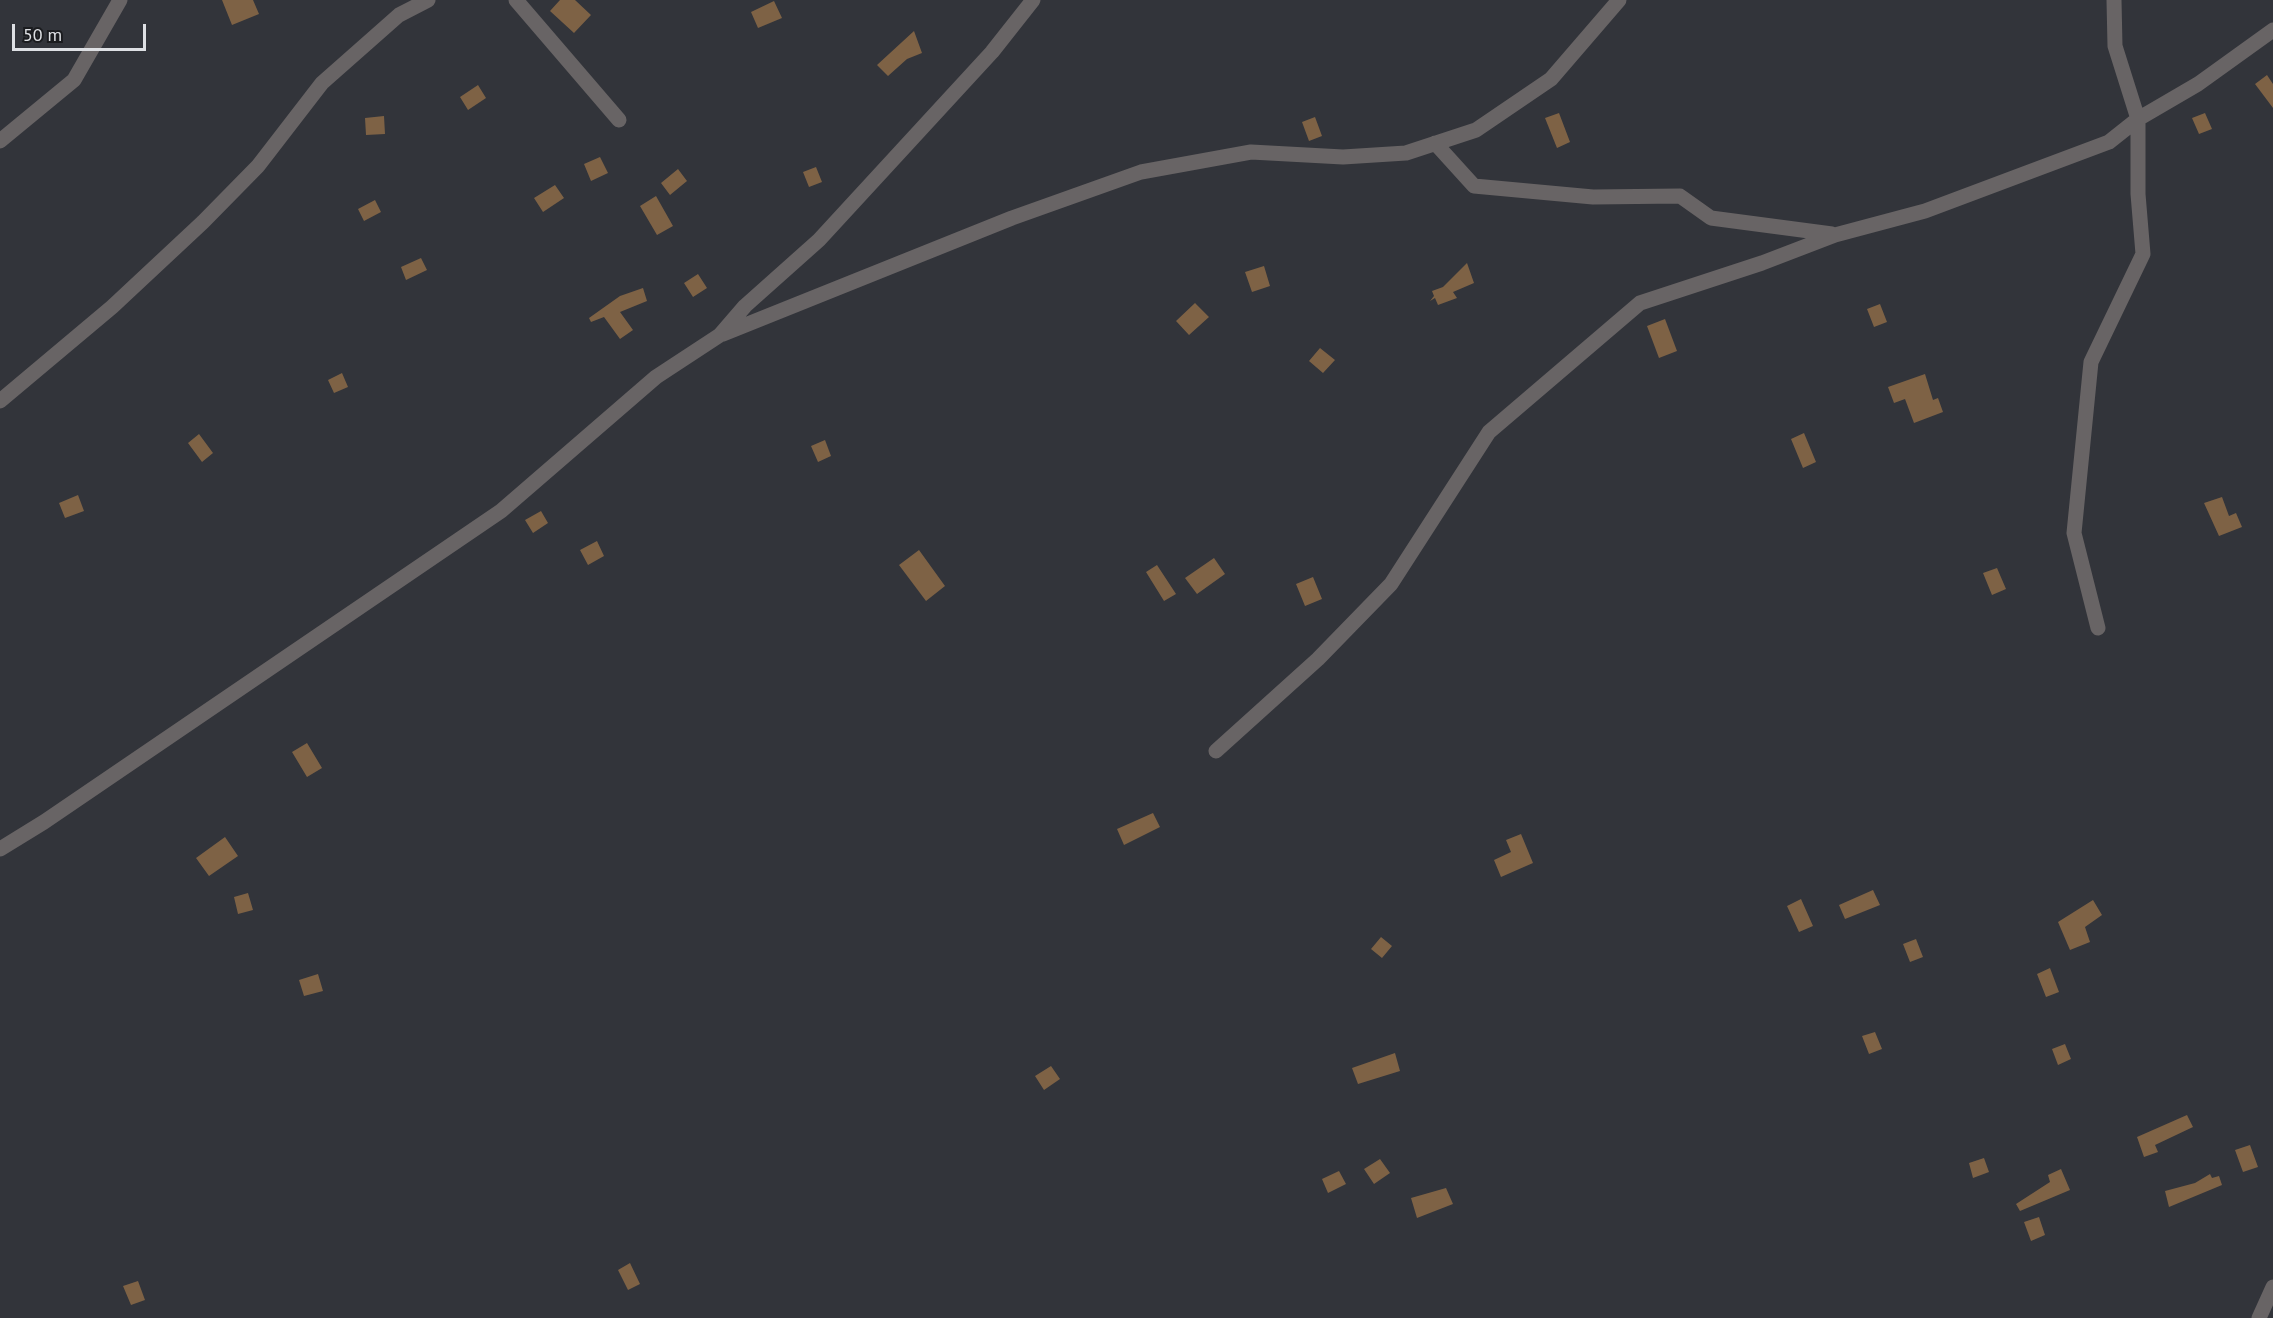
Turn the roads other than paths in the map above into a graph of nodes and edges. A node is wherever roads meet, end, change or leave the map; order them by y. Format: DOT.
graph roads {
  1 [pos="120,0"];
  2 [pos="428,0"];
  3 [pos="516,0"];
  4 [pos="1033,0"];
  5 [pos="1619,0"];
  6 [pos="2114,0"];
  7 [pos="2273,30"];
  8 [pos="2138,119"];
  9 [pos="620,120"];
  10 [pos="0,141"];
  11 [pos="1435,143"];
  12 [pos="1835,235"];
  13 [pos="720,335"];
  14 [pos="0,401"];
  15 [pos="2098,628"];
  16 [pos="1216,751"];
  17 [pos="0,849"];
  18 [pos="2273,1287"];
  19 [pos="2259,1318"];
  1 -- 10 [label="street"];
  2 -- 14 [label="street"];
  3 -- 9 [label="street"];
  4 -- 13 [label="street"];
  5 -- 11 [label="street"];
  6 -- 8 [label="street"];
  7 -- 8 [label="street"];
  8 -- 12 [label="street"];
  8 -- 15 [label="street"];
  11 -- 12 [label="street"];
  11 -- 13 [label="street"];
  12 -- 16 [label="street"];
  13 -- 17 [label="street"];
  18 -- 19 [label="street"];
}
